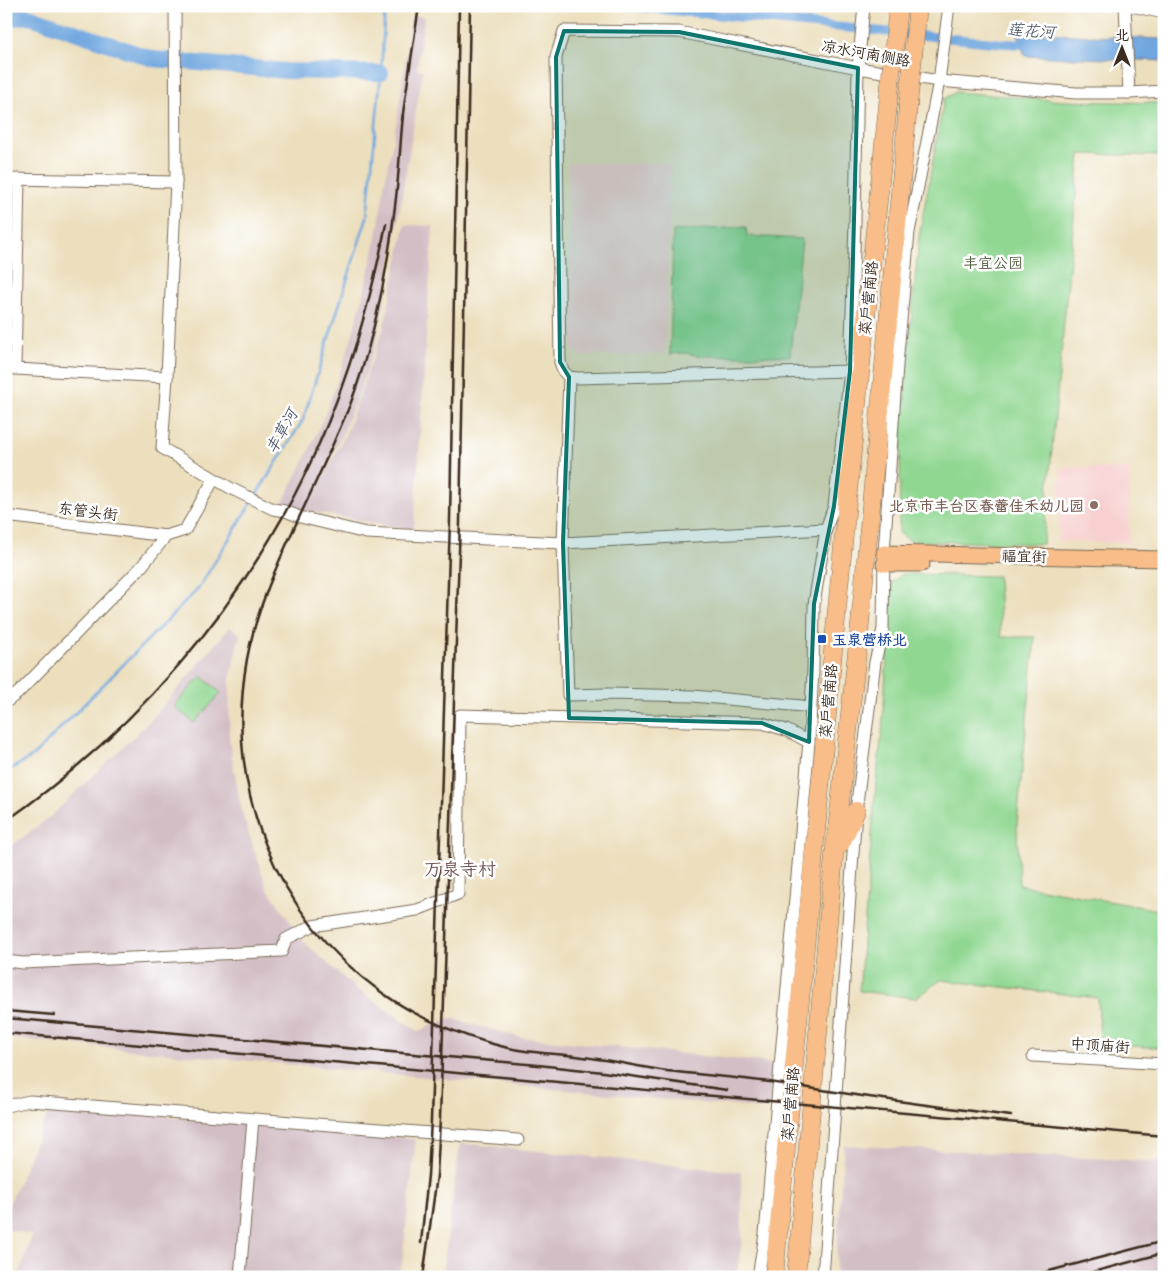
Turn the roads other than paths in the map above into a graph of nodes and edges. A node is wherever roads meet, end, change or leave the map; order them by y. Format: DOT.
graph roads {
  1 [pos="175,6"];
  2 [pos="864,6"];
  3 [pos="898,6"];
  4 [pos="918,6"];
  5 [pos="949,6"];
  6 [pos="1125,6"];
  7 [pos="1131,6"];
  8 [pos="1164,13"];
  9 [pos="858,68"];
  10 [pos="939,81"];
  11 [pos="1164,91"];
  12 [pos="1129,93"];
  13 [pos="19,179"];
  14 [pos="6,180"];
  15 [pos="176,182"];
  16 [pos="850,371"];
  17 [pos="167,377"];
  18 [pos="569,377"];
  19 [pos="850,470"];
  20 [pos="214,479"];
  21 [pos="834,506"];
  22 [pos="6,516"];
  23 [pos="826,529"];
  24 [pos="166,536"];
  25 [pos="563,543"];
  26 [pos="884,558"];
  27 [pos="1164,559"];
  28 [pos="1164,567"];
  29 [pos="6,702"];
  30 [pos="569,706"];
  31 [pos="802,706"];
  32 [pos="809,742"];
  33 [pos="856,811"];
  34 [pos="834,856"];
  35 [pos="6,961"];
  36 [pos="1033,1056"];
  37 [pos="1164,1064"];
  38 [pos="6,1106"];
  39 [pos="253,1119"];
  40 [pos="518,1140"];
  41 [pos="798,1246"];
  42 [pos="240,1277"];
  43 [pos="758,1277"];
  44 [pos="773,1277"];
  45 [pos="796,1277"];
  46 [pos="806,1277"];
  47 [pos="823,1277"];
  1 -- 15 [label="street"];
  2 -- 9 [label="street, 菜户营南路"];
  3 -- 19 [label="highway, 菜户营南路, bridge"];
  4 -- 34 [label="highway, 菜户营南路, bridge"];
  5 -- 10 [label="street"];
  6 -- 12 [label="street"];
  7 -- 8 [label="street"];
  9 -- 10 [label="street, 凉水河南侧路"];
  9 -- 16 [label="street, 菜户营南路"];
  9 -- 18 [label="street, 凉水河南侧路"];
  10 -- 12 [label="street, 凉水河南侧路"];
  10 -- 26 [label="street"];
  11 -- 12 [label="street, 凉水河南侧路"];
  13 -- 14 [label="street"];
  13 -- 15 [label="street"];
  13 -- 17 [label="street"];
  15 -- 17 [label="street"];
  16 -- 18 [label="street"];
  16 -- 21 [label="street, 菜户营南路"];
  17 -- 20 [label="street"];
  18 -- 25 [label="street"];
  19 -- 21 [label="highway"];
  19 -- 44 [label="highway, 菜户营南路"];
  20 -- 24 [label="street"];
  20 -- 25 [label="street"];
  21 -- 23 [label="street, 菜户营南路"];
  22 -- 24 [label="street, 东管头街"];
  23 -- 25 [label="street"];
  23 -- 32 [label="street, 菜户营南路"];
  24 -- 29 [label="street"];
  25 -- 30 [label="street"];
  26 -- 27 [label="main road, 福宜街"];
  26 -- 28 [label="main road, 福宜街"];
  26 -- 33 [label="street"];
  30 -- 31 [label="street"];
  30 -- 32 [label="street"];
  30 -- 35 [label="street"];
  32 -- 43 [label="street, 菜户营南路"];
  33 -- 34 [label="highway"];
  33 -- 47 [label="street"];
  34 -- 41 [label="highway, 菜户营南路"];
  36 -- 37 [label="street, 中顶庙街"];
  38 -- 39 [label="street"];
  39 -- 40 [label="street"];
  39 -- 42 [label="street"];
  41 -- 45 [label="highway, 菜户营南路"];
  41 -- 46 [label="highway"];
}
